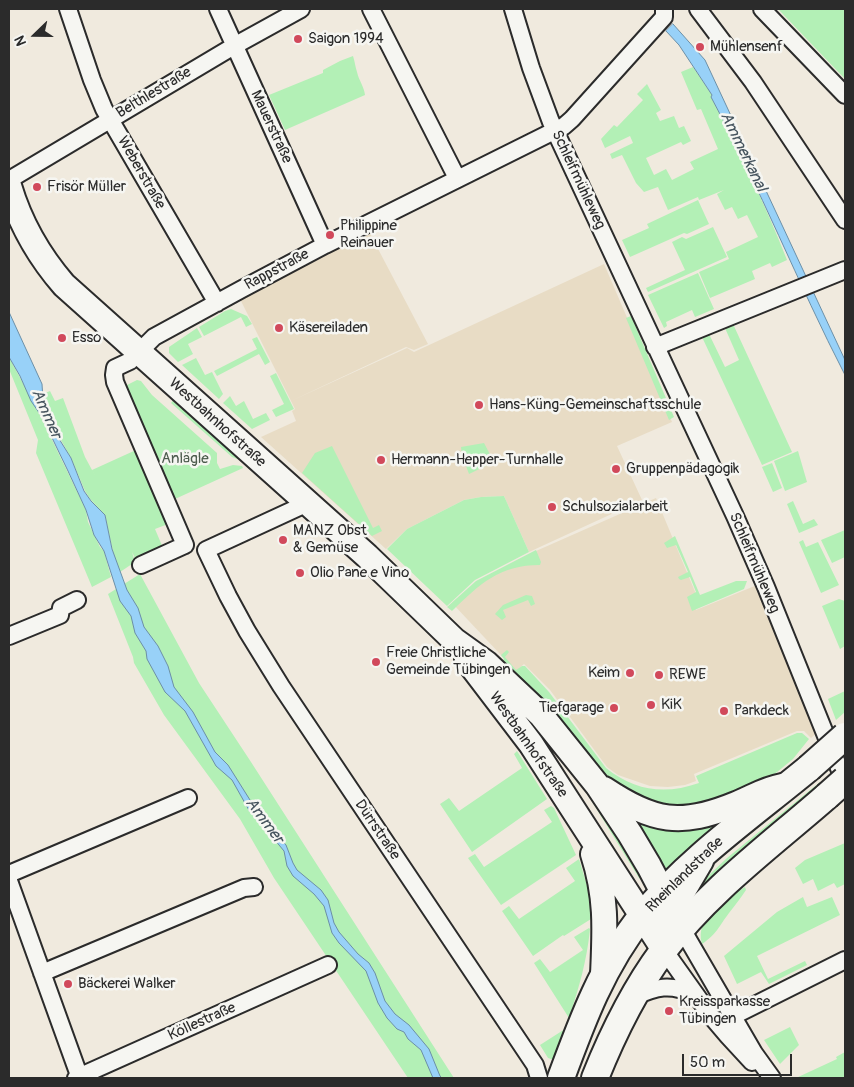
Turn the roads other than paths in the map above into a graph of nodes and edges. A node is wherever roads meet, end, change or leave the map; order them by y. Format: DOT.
graph roads {
  1 [pos="68,9"];
  2 [pos="218,9"];
  3 [pos="301,9"];
  4 [pos="370,9"];
  5 [pos="512,9"];
  6 [pos="664,9"];
  7 [pos="698,9"];
  8 [pos="762,9"];
  9 [pos="234,46"];
  10 [pos="845,95"];
  11 [pos="110,120"];
  12 [pos="555,131"];
  13 [pos="457,178"];
  14 [pos="9,180"];
  15 [pos="9,186"];
  16 [pos="845,220"];
  17 [pos="325,245"];
  18 [pos="845,270"];
  19 [pos="217,303"];
  20 [pos="655,347"];
  21 [pos="138,353"];
  22 [pos="304,501"];
  23 [pos="185,545"];
  24 [pos="206,550"];
  25 [pos="141,565"];
  26 [pos="77,600"];
  27 [pos="9,636"];
  28 [pos="454,640"];
  29 [pos="845,736"];
  30 [pos="788,784"];
  31 [pos="598,786"];
  32 [pos="839,786"];
  33 [pos="188,798"];
  34 [pos="584,826"];
  35 [pos="9,874"];
  36 [pos="9,881"];
  37 [pos="254,887"];
  38 [pos="672,911"];
  39 [pos="642,916"];
  40 [pos="664,950"];
  41 [pos="845,960"];
  42 [pos="328,965"];
  43 [pos="42,973"];
  44 [pos="603,975"];
  45 [pos="694,994"];
  46 [pos="633,997"];
  47 [pos="733,1016"];
  48 [pos="537,1072"];
  49 [pos="770,1076"];
  50 [pos="78,1078"];
  51 [pos="561,1078"];
  52 [pos="595,1078"];
  1 -- 11 [label="street, Weberstraße"];
  2 -- 9 [label="street, Mauerstraße"];
  3 -- 9 [label="street, Belthlestraße"];
  4 -- 13 [label="street"];
  5 -- 12 [label="street, Schleifmühleweg"];
  6 -- 12 [label="street, Rappstraße"];
  7 -- 16 [label="street"];
  8 -- 10 [label="street"];
  9 -- 11 [label="street, Belthlestraße"];
  9 -- 17 [label="street, Mauerstraße"];
  11 -- 14 [label="street, Belthlestraße"];
  11 -- 19 [label="street, Weberstraße"];
  12 -- 13 [label="street, Rappstraße"];
  12 -- 20 [label="street, Schleifmühleweg"];
  13 -- 17 [label="street, Rappstraße"];
  15 -- 21 [label="main road, Westbahnhofstraße"];
  17 -- 19 [label="street, Rappstraße"];
  18 -- 20 [label="street"];
  19 -- 21 [label="street, Rappstraße"];
  20 -- 32 [label="street, Schleifmühleweg"];
  21 -- 22 [label="main road, Westbahnhofstraße"];
  21 -- 23 [label="street, Rappstraße"];
  22 -- 24 [label="street"];
  22 -- 28 [label="main road, Westbahnhofstraße"];
  23 -- 24 [label="street"];
  23 -- 25 [label="street"];
  24 -- 48 [label="street, Dürrstraße"];
  26 -- 27 [label="street"];
  28 -- 31 [label="main road, Westbahnhofstraße"];
  28 -- 34 [label="main road, Westbahnhofstraße"];
  29 -- 30 [label="main road, Rheinlandstraße, bridge"];
  30 -- 31 [label="main road"];
  30 -- 38 [label="main road, Rheinlandstraße"];
  31 -- 38 [label="main road, Westbahnhofstraße"];
  32 -- 38 [label="main road, Rheinlandstraße"];
  33 -- 35 [label="street"];
  34 -- 39 [label="main road, Westbahnhofstraße"];
  34 -- 44 [label="main road"];
  36 -- 43 [label="street"];
  37 -- 43 [label="street"];
  38 -- 39 [label="main road, Rheinlandstraße"];
  38 -- 40 [label="main road, Rheinlandstraße"];
  38 -- 47 [label="street"];
  39 -- 40 [label="main road"];
  39 -- 44 [label="main road, Rheinlandstraße"];
  40 -- 45 [label="street"];
  40 -- 46 [label="main road, Rheinlandstraße"];
  41 -- 47 [label="street"];
  42 -- 50 [label="street, Köllestraße"];
  43 -- 50 [label="street"];
  44 -- 51 [label="main road, Rheinlandstraße"];
  45 -- 46 [label="street"];
  45 -- 49 [label="street"];
  46 -- 52 [label="main road, Rheinlandstraße"];
  47 -- 49 [label="street"];
}
